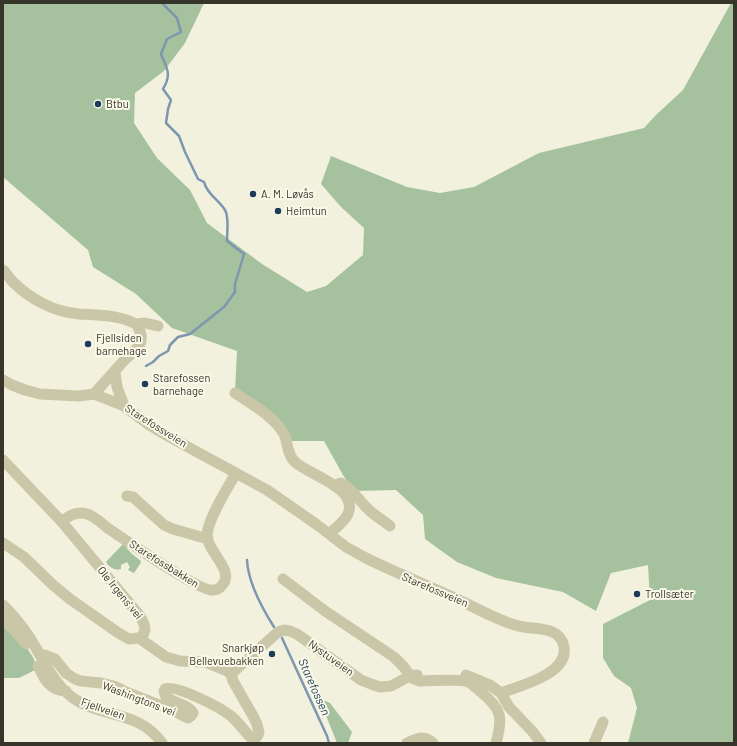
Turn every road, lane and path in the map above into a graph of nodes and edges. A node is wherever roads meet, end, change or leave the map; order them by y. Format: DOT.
graph roads {
  1 [pos="3,270"];
  2 [pos="138,328"];
  3 [pos="159,330"];
  4 [pos="115,372"];
  5 [pos="3,380"];
  6 [pos="235,393"];
  7 [pos="94,394"];
  8 [pos="124,406"];
  9 [pos="3,460"];
  10 [pos="236,473"];
  11 [pos="335,486"];
  12 [pos="127,496"];
  13 [pos="62,522"];
  14 [pos="390,526"];
  15 [pos="330,534"];
  16 [pos="208,539"];
  17 [pos="3,543"];
  18 [pos="283,579"];
  19 [pos="3,604"];
  20 [pos="3,619"];
  21 [pos="139,638"];
  22 [pos="41,657"];
  23 [pos="231,674"];
  24 [pos="410,676"];
  25 [pos="66,691"];
  26 [pos="501,694"];
  27 [pos="603,722"];
  28 [pos="162,743"];
  29 [pos="408,743"];
  30 [pos="433,743"];
  31 [pos="496,743"];
  32 [pos="541,743"];
  33 [pos="594,743"];
  1 -- 2 [label="street"];
  2 -- 3 [label="street"];
  2 -- 4 [label="street"];
  4 -- 7 [label="street"];
  4 -- 8 [label="street"];
  5 -- 7 [label="street, Starefossveien"];
  6 -- 11 [label="street"];
  7 -- 8 [label="street, Starefossveien"];
  8 -- 10 [label="street, Starefossveien"];
  9 -- 13 [label="street, Ole Irgens' vei"];
  10 -- 15 [label="street, Starefossveien"];
  10 -- 16 [label="street"];
  11 -- 14 [label="street"];
  11 -- 15 [label="street"];
  12 -- 16 [label="street"];
  13 -- 16 [label="street, Starefossbakken"];
  13 -- 21 [label="street, Ole Irgens' vei"];
  15 -- 26 [label="street, Starefossveien"];
  17 -- 21 [label="street"];
  18 -- 24 [label="street"];
  19 -- 22 [label="street"];
  20 -- 25 [label="street, Fjellveien"];
  21 -- 23 [label="street"];
  22 -- 23 [label="street, Washingtons vei"];
  22 -- 25 [label="street"];
  23 -- 24 [label="street, Nystuveien"];
  24 -- 26 [label="street"];
  24 -- 31 [label="street"];
  25 -- 28 [label="street, Fjellveien"];
  26 -- 32 [label="street"];
  27 -- 33 [label="street"];
  29 -- 30 [label="street"];
}
